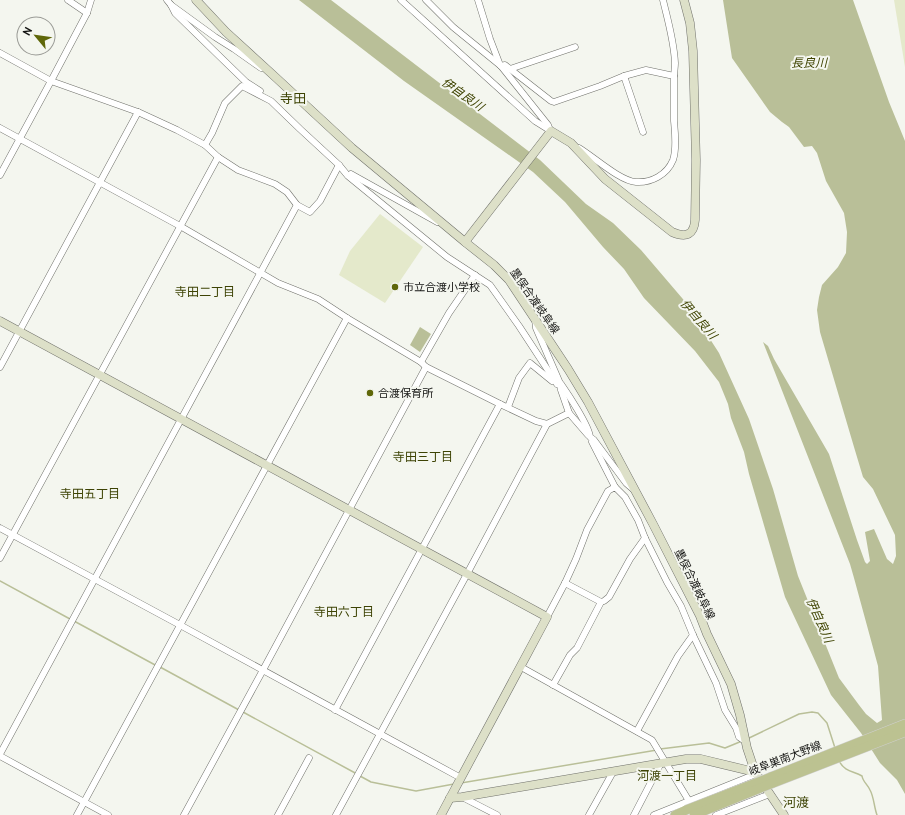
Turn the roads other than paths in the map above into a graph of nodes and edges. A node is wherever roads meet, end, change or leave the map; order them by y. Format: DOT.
graph roads {
  1 [pos="68,0"];
  2 [pos="91,0"];
  3 [pos="196,0"];
  4 [pos="401,0"];
  5 [pos="426,0"];
  6 [pos="478,0"];
  7 [pos="663,0"];
  8 [pos="684,0"];
  9 [pos="169,3"];
  10 [pos="87,13"];
  11 [pos="575,48"];
  12 [pos="0,53"];
  13 [pos="501,66"];
  14 [pos="510,69"];
  15 [pos="272,74"];
  16 [pos="624,76"];
  17 [pos="674,76"];
  18 [pos="51,81"];
  19 [pos="271,101"];
  20 [pos="138,112"];
  21 [pos="0,128"];
  22 [pos="551,131"];
  23 [pos="643,132"];
  24 [pos="20,139"];
  25 [pos="571,143"];
  26 [pos="205,145"];
  27 [pos="218,157"];
  28 [pos="341,167"];
  29 [pos="0,175"];
  30 [pos="100,182"];
  31 [pos="297,205"];
  32 [pos="444,224"];
  33 [pos="180,226"];
  34 [pos="467,239"];
  35 [pos="261,272"];
  36 [pos="475,274"];
  37 [pos="347,318"];
  38 [pos="534,318"];
  39 [pos="0,321"];
  40 [pos="19,332"];
  41 [pos="421,362"];
  42 [pos="0,367"];
  43 [pos="426,367"];
  44 [pos="100,376"];
  45 [pos="559,384"];
  46 [pos="500,404"];
  47 [pos="508,407"];
  48 [pos="570,413"];
  49 [pos="181,420"];
  50 [pos="547,424"];
  51 [pos="590,437"];
  52 [pos="267,465"];
  53 [pos="615,487"];
  54 [pos="637,494"];
  55 [pos="349,511"];
  56 [pos="0,528"];
  57 [pos="12,535"];
  58 [pos="645,538"];
  59 [pos="422,550"];
  60 [pos="0,558"];
  61 [pos="468,574"];
  62 [pos="95,579"];
  63 [pos="566,583"];
  64 [pos="601,602"];
  65 [pos="547,617"];
  66 [pos="180,625"];
  67 [pos="693,635"];
  68 [pos="521,667"];
  69 [pos="263,670"];
  70 [pos="553,685"];
  71 [pos="335,710"];
  72 [pos="905,724"];
  73 [pos="637,731"];
  74 [pos="905,732"];
  75 [pos="381,734"];
  76 [pos="745,741"];
  77 [pos="0,755"];
  78 [pos="309,758"];
  79 [pos="663,760"];
  80 [pos="797,771"];
  81 [pos="613,772"];
  82 [pos="755,773"];
  83 [pos="460,779"];
  84 [pos="770,794"];
  85 [pos="452,796"];
  86 [pos="462,797"];
  87 [pos="689,801"];
  88 [pos="84,802"];
  89 [pos="692,813"];
  90 [pos="494,814"];
  91 [pos="780,814"];
  92 [pos="77,815"];
  93 [pos="108,815"];
  94 [pos="184,815"];
  95 [pos="278,815"];
  96 [pos="336,815"];
  97 [pos="441,815"];
  98 [pos="589,815"];
  99 [pos="634,815"];
  100 [pos="654,815"];
  101 [pos="675,815"];
  102 [pos="716,815"];
  1 -- 10 [label="street"];
  2 -- 10 [label="street"];
  3 -- 15 [label="street, 墨俣合渡岐阜線"];
  4 -- 22 [label="street"];
  5 -- 13 [label="street"];
  6 -- 13 [label="street"];
  7 -- 17 [label="street"];
  8 -- 25 [label="street"];
  9 -- 15 [label="street"];
  9 -- 19 [label="street"];
  10 -- 18 [label="street"];
  11 -- 14 [label="street"];
  12 -- 18 [label="street"];
  13 -- 14 [label="street"];
  13 -- 22 [label="street"];
  14 -- 16 [label="street"];
  15 -- 32 [label="street, 墨俣合渡岐阜線"];
  16 -- 17 [label="street"];
  16 -- 23 [label="street"];
  17 -- 25 [label="street"];
  18 -- 20 [label="street"];
  18 -- 24 [label="street"];
  19 -- 26 [label="street"];
  19 -- 28 [label="street"];
  20 -- 26 [label="street"];
  20 -- 30 [label="street"];
  21 -- 24 [label="street"];
  22 -- 25 [label="street"];
  22 -- 34 [label="street"];
  24 -- 29 [label="street"];
  24 -- 30 [label="street"];
  26 -- 27 [label="street"];
  27 -- 31 [label="street"];
  27 -- 33 [label="street"];
  28 -- 31 [label="street"];
  28 -- 32 [label="street"];
  28 -- 36 [label="street"];
  30 -- 33 [label="street"];
  30 -- 40 [label="street"];
  31 -- 35 [label="street"];
  32 -- 34 [label="street, 墨俣合渡岐阜線"];
  33 -- 35 [label="street"];
  33 -- 44 [label="street"];
  34 -- 38 [label="street, 墨俣合渡岐阜線"];
  35 -- 37 [label="street"];
  35 -- 49 [label="street"];
  36 -- 41 [label="street"];
  36 -- 45 [label="street"];
  37 -- 41 [label="street"];
  37 -- 52 [label="street"];
  38 -- 45 [label="street"];
  38 -- 54 [label="street, 墨俣合渡岐阜線"];
  39 -- 40 [label="street"];
  40 -- 42 [label="street"];
  40 -- 44 [label="street"];
  41 -- 43 [label="street"];
  43 -- 46 [label="street"];
  43 -- 55 [label="street"];
  44 -- 49 [label="street"];
  44 -- 57 [label="street"];
  45 -- 47 [label="street"];
  45 -- 48 [label="street"];
  45 -- 51 [label="street"];
  46 -- 47 [label="street"];
  46 -- 59 [label="street"];
  47 -- 50 [label="street"];
  48 -- 50 [label="street"];
  48 -- 51 [label="street"];
  49 -- 52 [label="street"];
  49 -- 62 [label="street"];
  50 -- 61 [label="street"];
  51 -- 53 [label="street"];
  51 -- 54 [label="street"];
  52 -- 55 [label="street"];
  52 -- 66 [label="street"];
  53 -- 58 [label="street"];
  53 -- 63 [label="street"];
  54 -- 76 [label="street, 墨俣合渡岐阜線"];
  55 -- 59 [label="street"];
  55 -- 69 [label="street"];
  56 -- 57 [label="street"];
  57 -- 60 [label="street"];
  57 -- 62 [label="street"];
  58 -- 64 [label="street"];
  58 -- 67 [label="street"];
  59 -- 61 [label="street"];
  59 -- 71 [label="street"];
  61 -- 65 [label="street"];
  61 -- 75 [label="street"];
  62 -- 66 [label="street"];
  62 -- 77 [label="street"];
  63 -- 64 [label="street"];
  63 -- 65 [label="street"];
  64 -- 70 [label="street"];
  65 -- 68 [label="street"];
  66 -- 69 [label="street"];
  66 -- 88 [label="street"];
  67 -- 73 [label="street"];
  67 -- 76 [label="street"];
  68 -- 70 [label="street"];
  68 -- 83 [label="street"];
  69 -- 71 [label="street"];
  69 -- 94 [label="street"];
  70 -- 73 [label="street"];
  71 -- 75 [label="street"];
  72 -- 80 [label="main road, 岐阜巣南大野線"];
  73 -- 79 [label="street"];
  74 -- 80 [label="main road, 岐阜巣南大野線"];
  75 -- 83 [label="street"];
  75 -- 96 [label="street"];
  76 -- 82 [label="street, 墨俣合渡岐阜線"];
  77 -- 88 [label="street"];
  78 -- 95 [label="street"];
  79 -- 81 [label="street"];
  79 -- 82 [label="street"];
  79 -- 87 [label="street"];
  79 -- 99 [label="street"];
  80 -- 89 [label="main road, 岐阜巣南大野線, bridge"];
  81 -- 86 [label="street"];
  81 -- 98 [label="street"];
  82 -- 84 [label="street, 墨俣合渡岐阜線"];
  82 -- 87 [label="street"];
  83 -- 85 [label="street"];
  84 -- 91 [label="street, 墨俣合渡岐阜線"];
  84 -- 102 [label="street"];
  85 -- 86 [label="street"];
  85 -- 97 [label="street"];
  86 -- 90 [label="street"];
  87 -- 89 [label="street"];
  87 -- 100 [label="street"];
  88 -- 92 [label="street"];
  88 -- 93 [label="street"];
  89 -- 101 [label="main road, 岐阜巣南大野線"];
}
